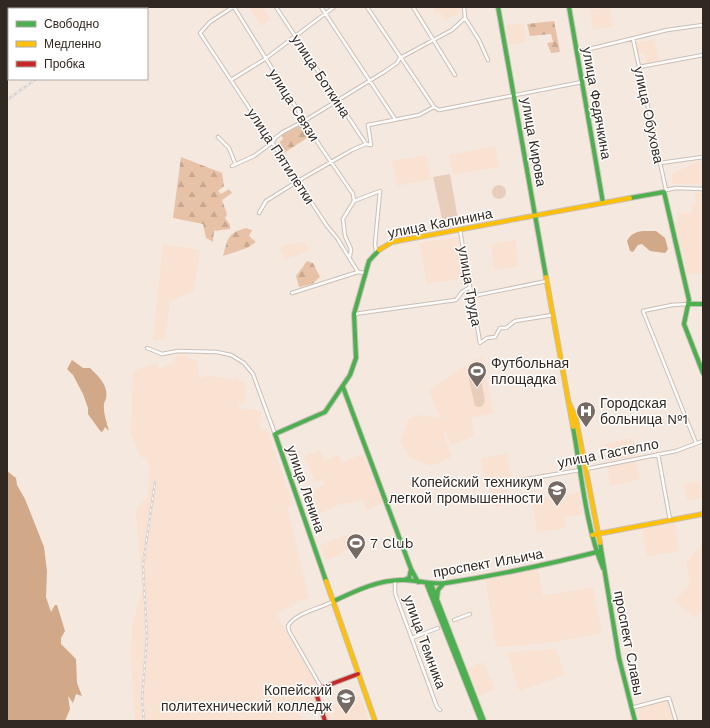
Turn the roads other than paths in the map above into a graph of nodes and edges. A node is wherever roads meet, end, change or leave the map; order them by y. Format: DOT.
graph roads {
  1 [pos="233,7"];
  2 [pos="276,7"];
  3 [pos="321,7"];
  4 [pos="334,7"];
  5 [pos="367,7"];
  6 [pos="413,7"];
  7 [pos="464,7"];
  8 [pos="498,7"];
  9 [pos="569,7"];
  10 [pos="326,14"];
  11 [pos="465,18"];
  12 [pos="703,25"];
  13 [pos="295,36"];
  14 [pos="633,39"];
  15 [pos="434,41"];
  16 [pos="577,52"];
  17 [pos="703,55"];
  18 [pos="400,58"];
  19 [pos="265,59"];
  20 [pos="488,60"];
  21 [pos="639,67"];
  22 [pos="455,75"];
  23 [pos="231,80"];
  24 [pos="370,80"];
  25 [pos="582,82"];
  26 [pos="514,96"];
  27 [pos="338,101"];
  28 [pos="434,107"];
  29 [pos="396,120"];
  30 [pos="304,121"];
  31 [pos="218,137"];
  32 [pos="273,142"];
  33 [pos="366,144"];
  34 [pos="703,157"];
  35 [pos="331,162"];
  36 [pos="235,163"];
  37 [pos="660,163"];
  38 [pos="232,166"];
  39 [pos="298,181"];
  40 [pos="703,189"];
  41 [pos="665,191"];
  42 [pos="354,201"];
  43 [pos="603,203"];
  44 [pos="259,213"];
  45 [pos="536,216"];
  46 [pos="460,230"];
  47 [pos="376,251"];
  48 [pos="349,257"];
  49 [pos="358,272"];
  50 [pos="365,273"];
  51 [pos="547,281"];
  52 [pos="470,287"];
  53 [pos="292,293"];
  54 [pos="473,296"];
  55 [pos="689,304"];
  56 [pos="703,304"];
  57 [pos="354,314"];
  58 [pos="553,315"];
  59 [pos="147,348"];
  60 [pos="703,373"];
  61 [pos="343,387"];
  62 [pos="568,402"];
  63 [pos="275,434"];
  64 [pos="703,441"];
  65 [pos="696,444"];
  66 [pos="658,454"];
  67 [pos="586,469"];
  68 [pos="580,470"];
  69 [pos="516,481"];
  70 [pos="590,490"];
  71 [pos="584,491"];
  72 [pos="703,514"];
  73 [pos="670,520"];
  74 [pos="598,534"];
  75 [pos="592,535"];
  76 [pos="601,550"];
  77 [pos="596,552"];
  78 [pos="603,568"];
  79 [pos="411,569"];
  80 [pos="404,580"];
  81 [pos="394,581"];
  82 [pos="419,582"];
  83 [pos="444,583"];
  84 [pos="429,585"];
  85 [pos="437,600"];
  86 [pos="334,601"];
  87 [pos="470,614"];
  88 [pos="454,620"];
  89 [pos="438,628"];
  90 [pos="412,638"];
  91 [pos="358,674"];
  92 [pos="321,687"];
  93 [pos="473,697"];
  94 [pos="631,708"];
  95 [pos="440,710"];
  96 [pos="325,721"];
  97 [pos="375,721"];
  98 [pos="481,721"];
  99 [pos="484,721"];
  100 [pos="635,721"];
  101 [pos="676,721"];
  1 -- 19 [label="street, улица Связи"];
  1 -- 23 [label="street, улица Пятилетки"];
  2 -- 13 [label="street, улица Боткина"];
  3 -- 10 [label="street"];
  4 -- 10 [label="street"];
  5 -- 18 [label="street"];
  6 -- 15 [label="street"];
  7 -- 11 [label="street"];
  8 -- 26 [label="street, улица Кирова"];
  9 -- 16 [label="street, улица Федячкина"];
  10 -- 13 [label="street"];
  10 -- 24 [label="street"];
  11 -- 15 [label="street"];
  11 -- 20 [label="street"];
  12 -- 14 [label="street"];
  13 -- 19 [label="street"];
  13 -- 27 [label="street, улица Боткина"];
  14 -- 16 [label="street"];
  14 -- 21 [label="street, улица Обухова"];
  15 -- 18 [label="street"];
  15 -- 22 [label="street"];
  16 -- 25 [label="street, улица Федячкина"];
  17 -- 21 [label="street"];
  18 -- 24 [label="street"];
  18 -- 28 [label="street"];
  19 -- 23 [label="street"];
  19 -- 30 [label="street, улица Связи"];
  21 -- 37 [label="street, улица Обухова"];
  23 -- 32 [label="street, улица Пятилетки"];
  24 -- 27 [label="street"];
  24 -- 29 [label="street"];
  25 -- 26 [label="street"];
  25 -- 43 [label="street, улица Федячкина"];
  26 -- 28 [label="street"];
  26 -- 45 [label="street, улица Кирова"];
  27 -- 30 [label="street"];
  27 -- 33 [label="street, улица Боткина"];
  28 -- 29 [label="street"];
  29 -- 33 [label="street"];
  30 -- 32 [label="street"];
  30 -- 35 [label="street, улица Связи"];
  31 -- 36 [label="street"];
  32 -- 36 [label="street"];
  32 -- 39 [label="street, улица Пятилетки"];
  33 -- 35 [label="street"];
  34 -- 37 [label="street"];
  35 -- 39 [label="street"];
  35 -- 42 [label="street, улица Связи"];
  36 -- 38 [label="street"];
  37 -- 41 [label="street, улица Обухова"];
  39 -- 44 [label="street"];
  39 -- 48 [label="street, улица Пятилетки"];
  40 -- 41 [label="street"];
  41 -- 43 [label="street, улица Калинина"];
  41 -- 55 [label="street"];
  42 -- 47 [label="street"];
  42 -- 48 [label="street"];
  43 -- 45 [label="street, улица Калинина"];
  45 -- 46 [label="street, улица Калинина"];
  45 -- 51 [label="street, улица Кирова"];
  46 -- 47 [label="street, улица Калинина"];
  46 -- 52 [label="street, улица Труда"];
  47 -- 50 [label="street, улица Калинина"];
  48 -- 49 [label="street, улица Пятилетки"];
  49 -- 50 [label="street"];
  49 -- 53 [label="street"];
  50 -- 57 [label="street, улица Калинина"];
  51 -- 54 [label="street"];
  51 -- 58 [label="street, проспект Славы"];
  52 -- 54 [label="street, улица Труда"];
  52 -- 57 [label="street"];
  54 -- 58 [label="street, улица Труда"];
  55 -- 56 [label="street"];
  55 -- 60 [label="street"];
  55 -- 65 [label="street"];
  57 -- 61 [label="street, улица Калинина"];
  58 -- 62 [label="street, проспект Славы"];
  59 -- 63 [label="street, улица Ленина"];
  61 -- 63 [label="street, улица Калинина"];
  61 -- 79 [label="street, улица Темника"];
  62 -- 67 [label="street, проспект Славы"];
  62 -- 68 [label="street, проспект Славы"];
  63 -- 86 [label="street, улица Ленина"];
  64 -- 65 [label="street, улица Гастелло"];
  65 -- 66 [label="street, улица Гастелло"];
  66 -- 67 [label="street, улица Гастелло"];
  66 -- 73 [label="street"];
  67 -- 68 [label="street, улица Гастелло"];
  67 -- 70 [label="street, проспект Славы"];
  68 -- 69 [label="street, улица Гастелло"];
  68 -- 71 [label="street, проспект Славы"];
  70 -- 71 [label="street"];
  70 -- 74 [label="street, проспект Славы"];
  71 -- 75 [label="street, проспект Славы"];
  72 -- 73 [label="street"];
  73 -- 74 [label="street"];
  74 -- 75 [label="street"];
  74 -- 76 [label="street, проспект Славы"];
  75 -- 77 [label="street, проспект Славы"];
  76 -- 77 [label="street, проспект Ильича"];
  76 -- 78 [label="street, проспект Славы"];
  77 -- 78 [label="street, проспект Славы"];
  77 -- 83 [label="street, проспект Ильича"];
  78 -- 94 [label="street, проспект Славы"];
  79 -- 80 [label="street"];
  79 -- 82 [label="street, улица Темника"];
  80 -- 81 [label="street, проспект Ильича"];
  80 -- 82 [label="street, проспект Ильича"];
  81 -- 86 [label="street, проспект Ильича"];
  81 -- 90 [label="street, улица Темника"];
  82 -- 84 [label="street, проспект Ильича"];
  83 -- 84 [label="street, проспект Ильича"];
  83 -- 85 [label="street"];
  84 -- 85 [label="street"];
  84 -- 93 [label="street"];
  85 -- 93 [label="street"];
  86 -- 91 [label="street, улица Ленина"];
  86 -- 92 [label="street, проспект Ильича"];
  87 -- 88 [label="street"];
  89 -- 90 [label="street"];
  90 -- 95 [label="street, улица Темника"];
  91 -- 92 [label="street"];
  91 -- 97 [label="street, улица Ленина"];
  92 -- 96 [label="street"];
  93 -- 98 [label="street"];
  93 -- 99 [label="street"];
  94 -- 100 [label="street, проспект Славы"];
  94 -- 101 [label="street, проспект Славы"];
}
